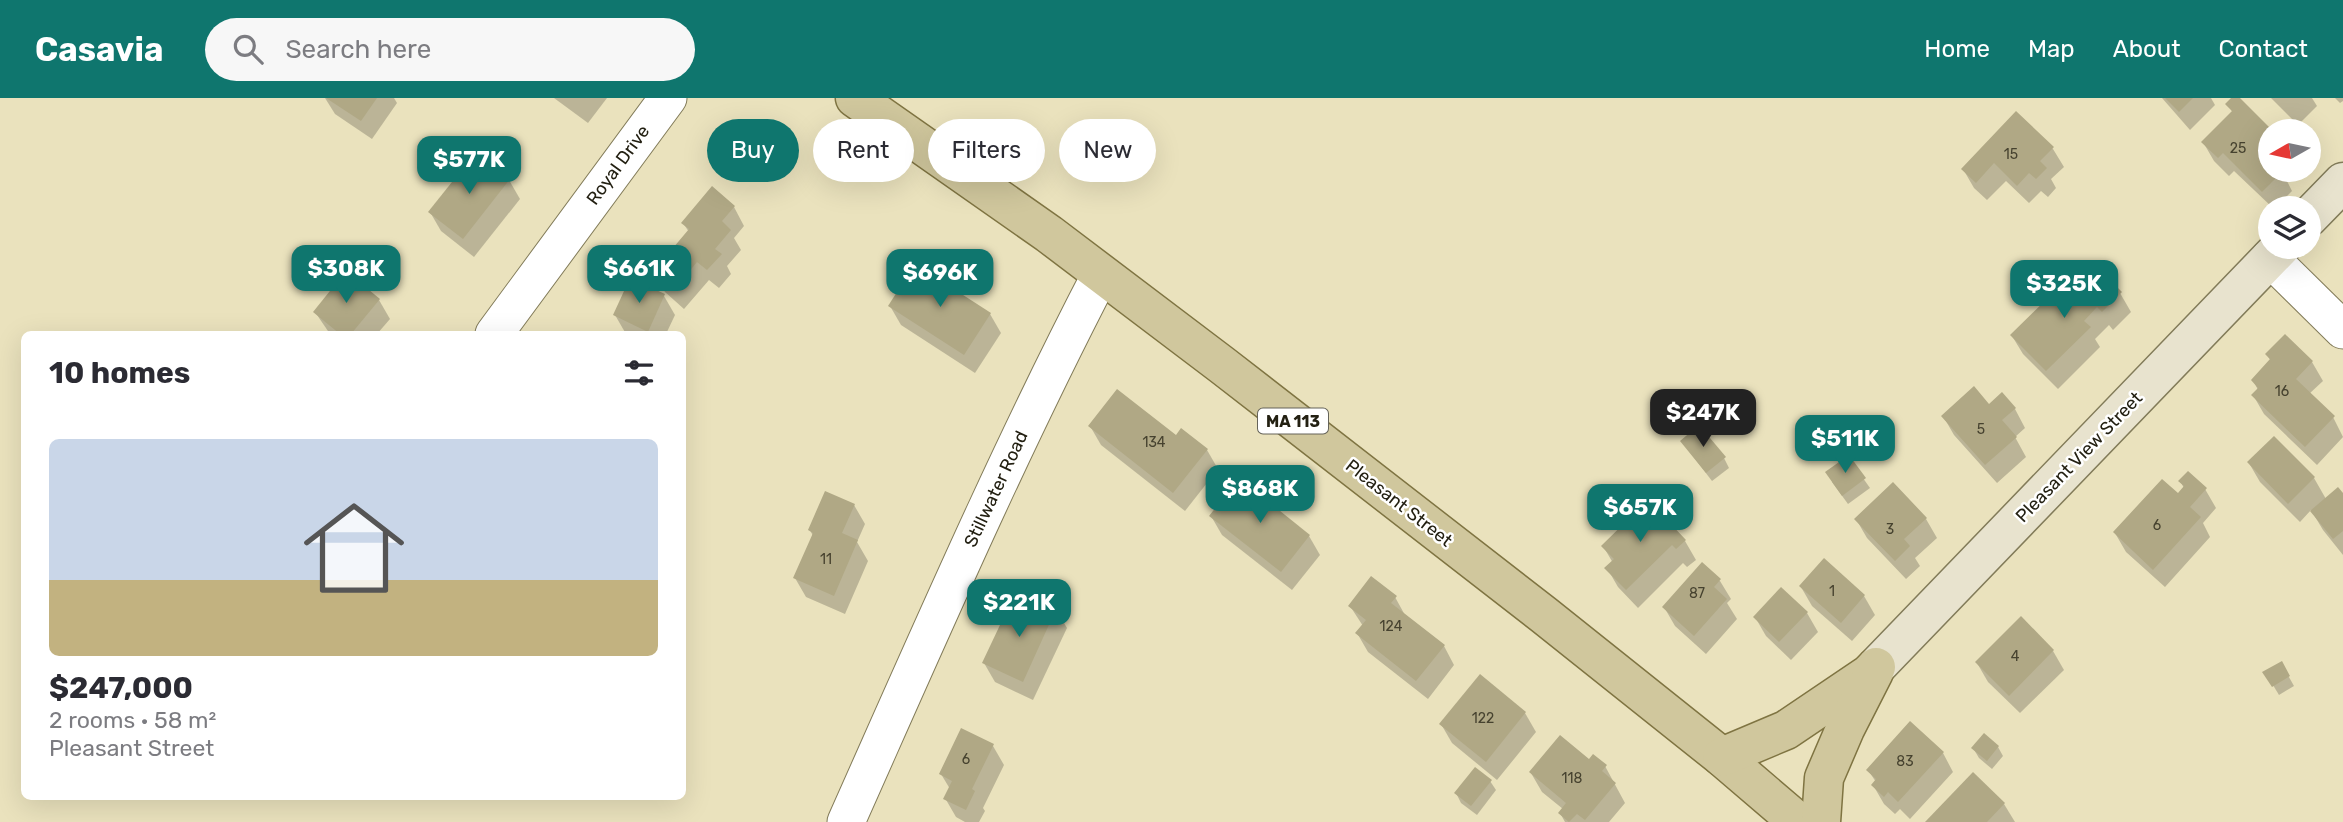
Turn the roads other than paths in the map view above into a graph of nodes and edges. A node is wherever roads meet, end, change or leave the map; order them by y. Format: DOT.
graph roads {
  1 [pos="668,98"];
  2 [pos="855,98"];
  3 [pos="2343,182"];
  4 [pos="2321,205"];
  5 [pos="2268,259"];
  6 [pos="2281,259"];
  7 [pos="1101,274"];
  8 [pos="2343,330"];
  9 [pos="496,331"];
  10 [pos="1877,667"];
  11 [pos="1722,757"];
  12 [pos="846,822"];
  13 [pos="1798,822"];
  14 [pos="1821,822"];
  1 -- 9 [label="street, Royal Drive"];
  2 -- 7 [label="main road, Pleasant Street / MA 113"];
  3 -- 4 [label="street"];
  5 -- 10 [label="street, Pleasant View Street"];
  6 -- 8 [label="street"];
  7 -- 11 [label="main road, Pleasant Street / MA 113"];
  7 -- 12 [label="street, Stillwater Road"];
  10 -- 11 [label="main road"];
  10 -- 14 [label="main road"];
  11 -- 13 [label="main road, Pleasant Street / MA 113"];
}
